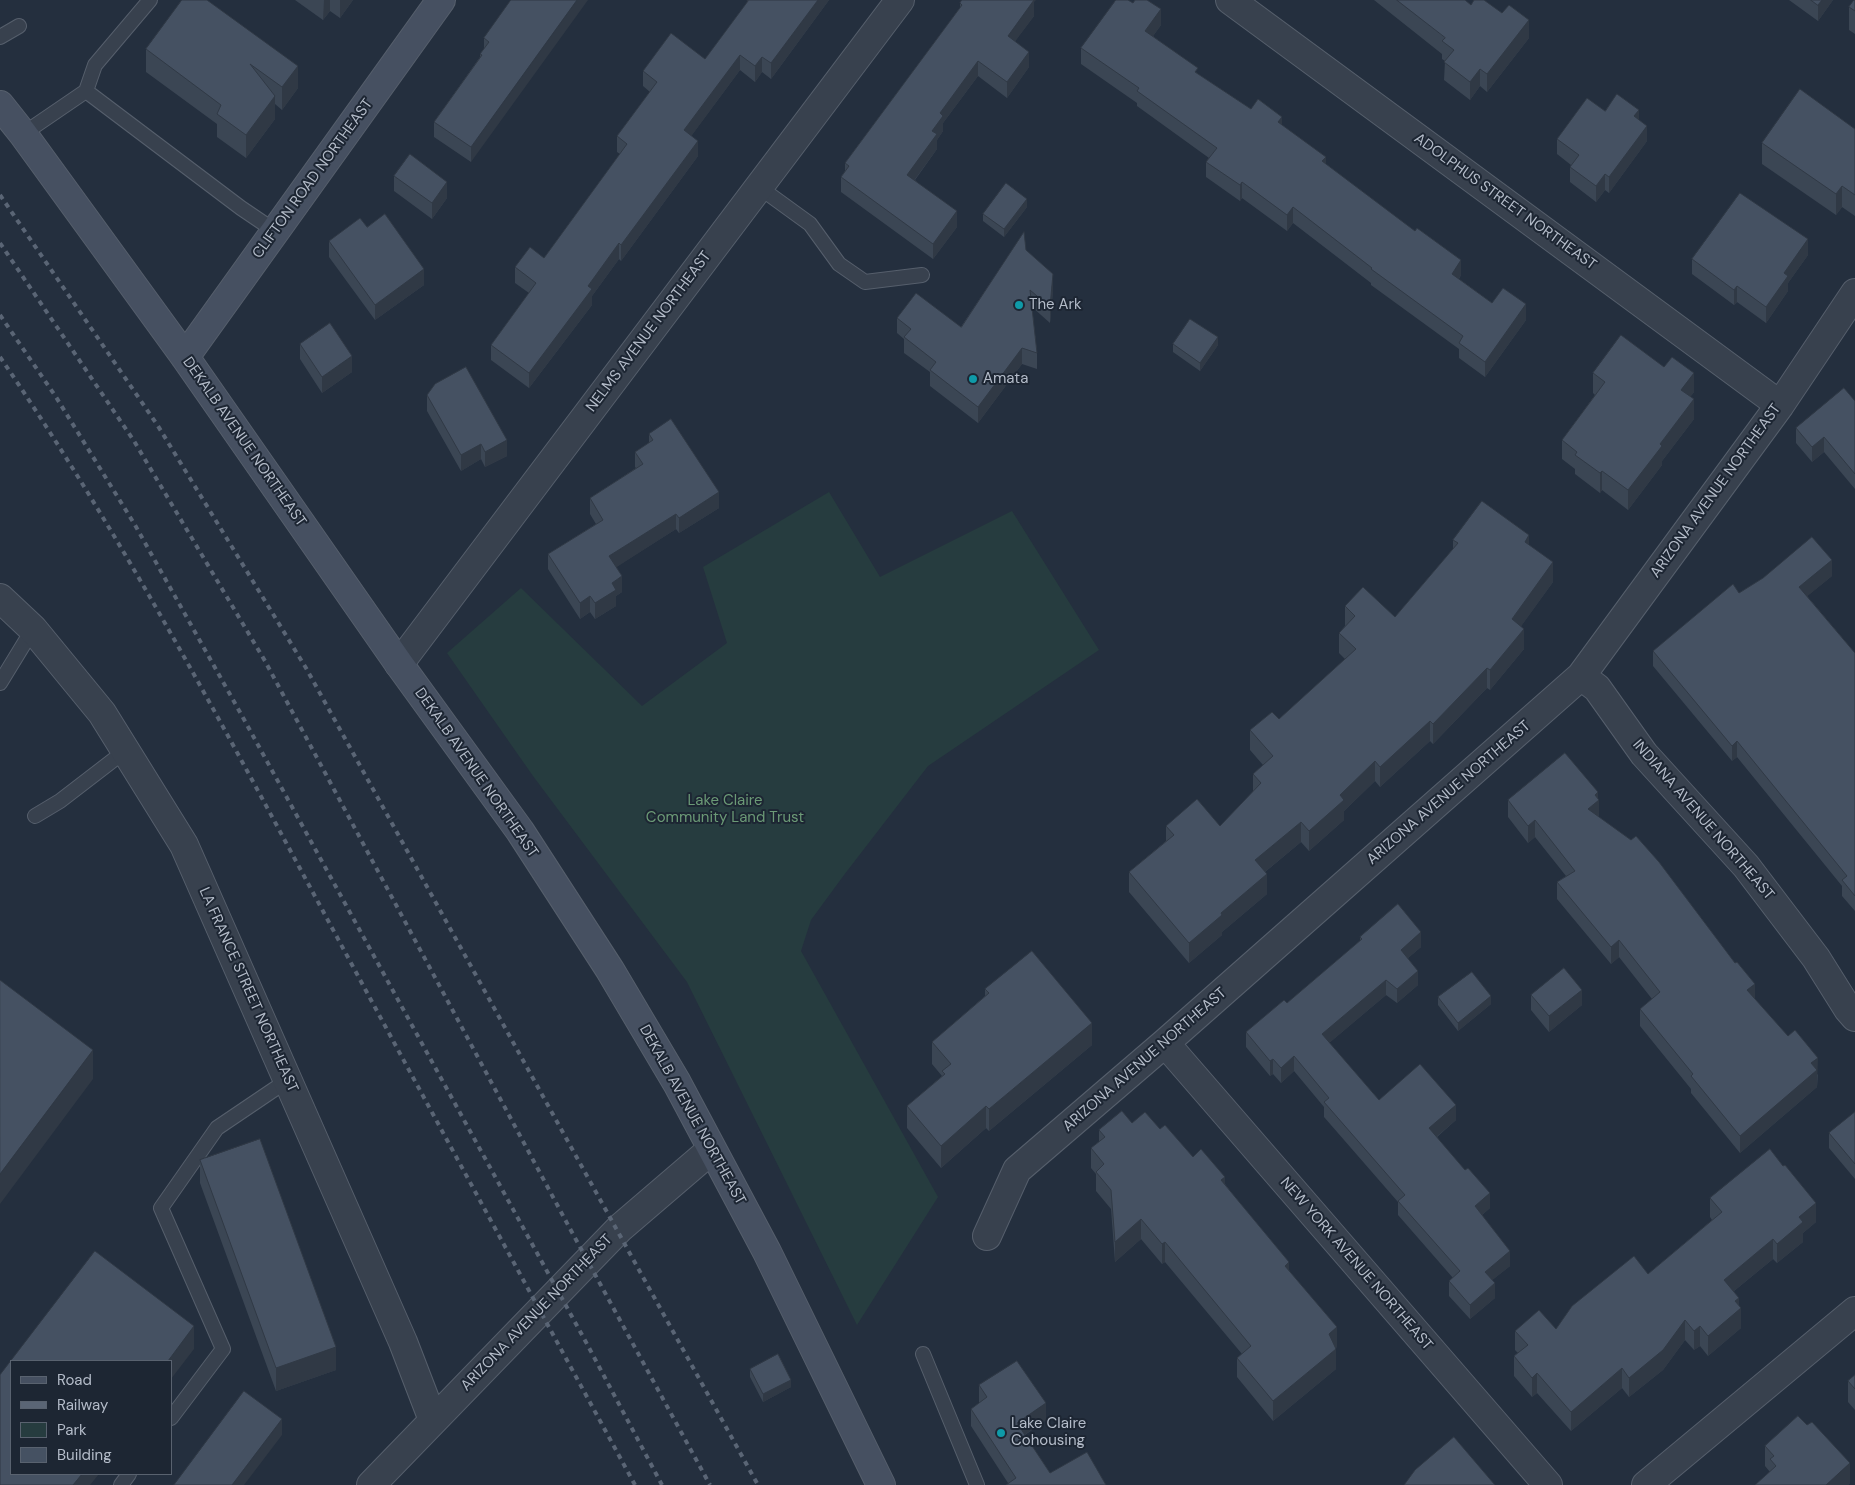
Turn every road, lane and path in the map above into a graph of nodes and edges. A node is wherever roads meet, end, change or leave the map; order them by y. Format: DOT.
graph roads {
  1 [pos="150,0"];
  2 [pos="441,0"];
  3 [pos="900,0"];
  4 [pos="1230,0"];
  5 [pos="19,26"];
  6 [pos="0,36"];
  7 [pos="86,91"];
  8 [pos="0,105"];
  9 [pos="23,134"];
  10 [pos="759,187"];
  11 [pos="275,231"];
  12 [pos="922,275"];
  13 [pos="1855,294"];
  14 [pos="185,357"];
  15 [pos="1780,405"];
  16 [pos="0,598"];
  17 [pos="34,629"];
  18 [pos="399,664"];
  19 [pos="1581,676"];
  20 [pos="0,684"];
  21 [pos="126,751"];
  22 [pos="35,816"];
  23 [pos="1855,1017"];
  24 [pos="1165,1043"];
  25 [pos="288,1080"];
  26 [pos="712,1150"];
  27 [pos="986,1236"];
  28 [pos="1855,1311"];
  29 [pos="923,1354"];
  30 [pos="172,1417"];
  31 [pos="433,1420"];
  32 [pos="128,1475"];
  33 [pos="120,1485"];
  34 [pos="371,1485"];
  35 [pos="881,1485"];
  36 [pos="977,1485"];
  37 [pos="1548,1485"];
  38 [pos="1646,1485"];
  1 -- 7 [label="lane"];
  2 -- 11 [label="main road, CLIFTON ROAD NORTHEAST"];
  3 -- 10 [label="street, NELMS AVENUE NORTHEAST"];
  4 -- 15 [label="street, ADOLPHUS STREET NORTHEAST"];
  5 -- 6 [label="lane"];
  7 -- 9 [label="lane"];
  7 -- 11 [label="lane"];
  8 -- 9 [label="main road, DEKALB AVENUE NORTHEAST"];
  9 -- 14 [label="main road, DEKALB AVENUE NORTHEAST"];
  10 -- 12 [label="lane"];
  10 -- 18 [label="street, NELMS AVENUE NORTHEAST"];
  11 -- 14 [label="main road, CLIFTON ROAD NORTHEAST"];
  13 -- 15 [label="street, ARIZONA AVENUE NORTHEAST"];
  14 -- 18 [label="main road, DEKALB AVENUE NORTHEAST"];
  15 -- 19 [label="street, ARIZONA AVENUE NORTHEAST"];
  16 -- 17 [label="street, LA FRANCE STREET NORTHEAST"];
  17 -- 20 [label="lane"];
  17 -- 21 [label="street, LA FRANCE STREET NORTHEAST"];
  18 -- 26 [label="main road, DEKALB AVENUE NORTHEAST"];
  19 -- 23 [label="street, INDIANA AVENUE NORTHEAST"];
  19 -- 24 [label="street, ARIZONA AVENUE NORTHEAST"];
  21 -- 22 [label="lane"];
  21 -- 25 [label="street, LA FRANCE STREET NORTHEAST"];
  24 -- 27 [label="street, ARIZONA AVENUE NORTHEAST"];
  24 -- 37 [label="street, NEW YORK AVENUE NORTHEAST"];
  25 -- 30 [label="lane"];
  25 -- 31 [label="street, LA FRANCE STREET NORTHEAST"];
  26 -- 31 [label="street, ARIZONA AVENUE NORTHEAST"];
  26 -- 35 [label="main road, DEKALB AVENUE NORTHEAST"];
  28 -- 38 [label="street"];
  29 -- 36 [label="lane"];
  31 -- 34 [label="street, ARIZONA AVENUE NORTHEAST"];
  32 -- 33 [label="lane"];
}
